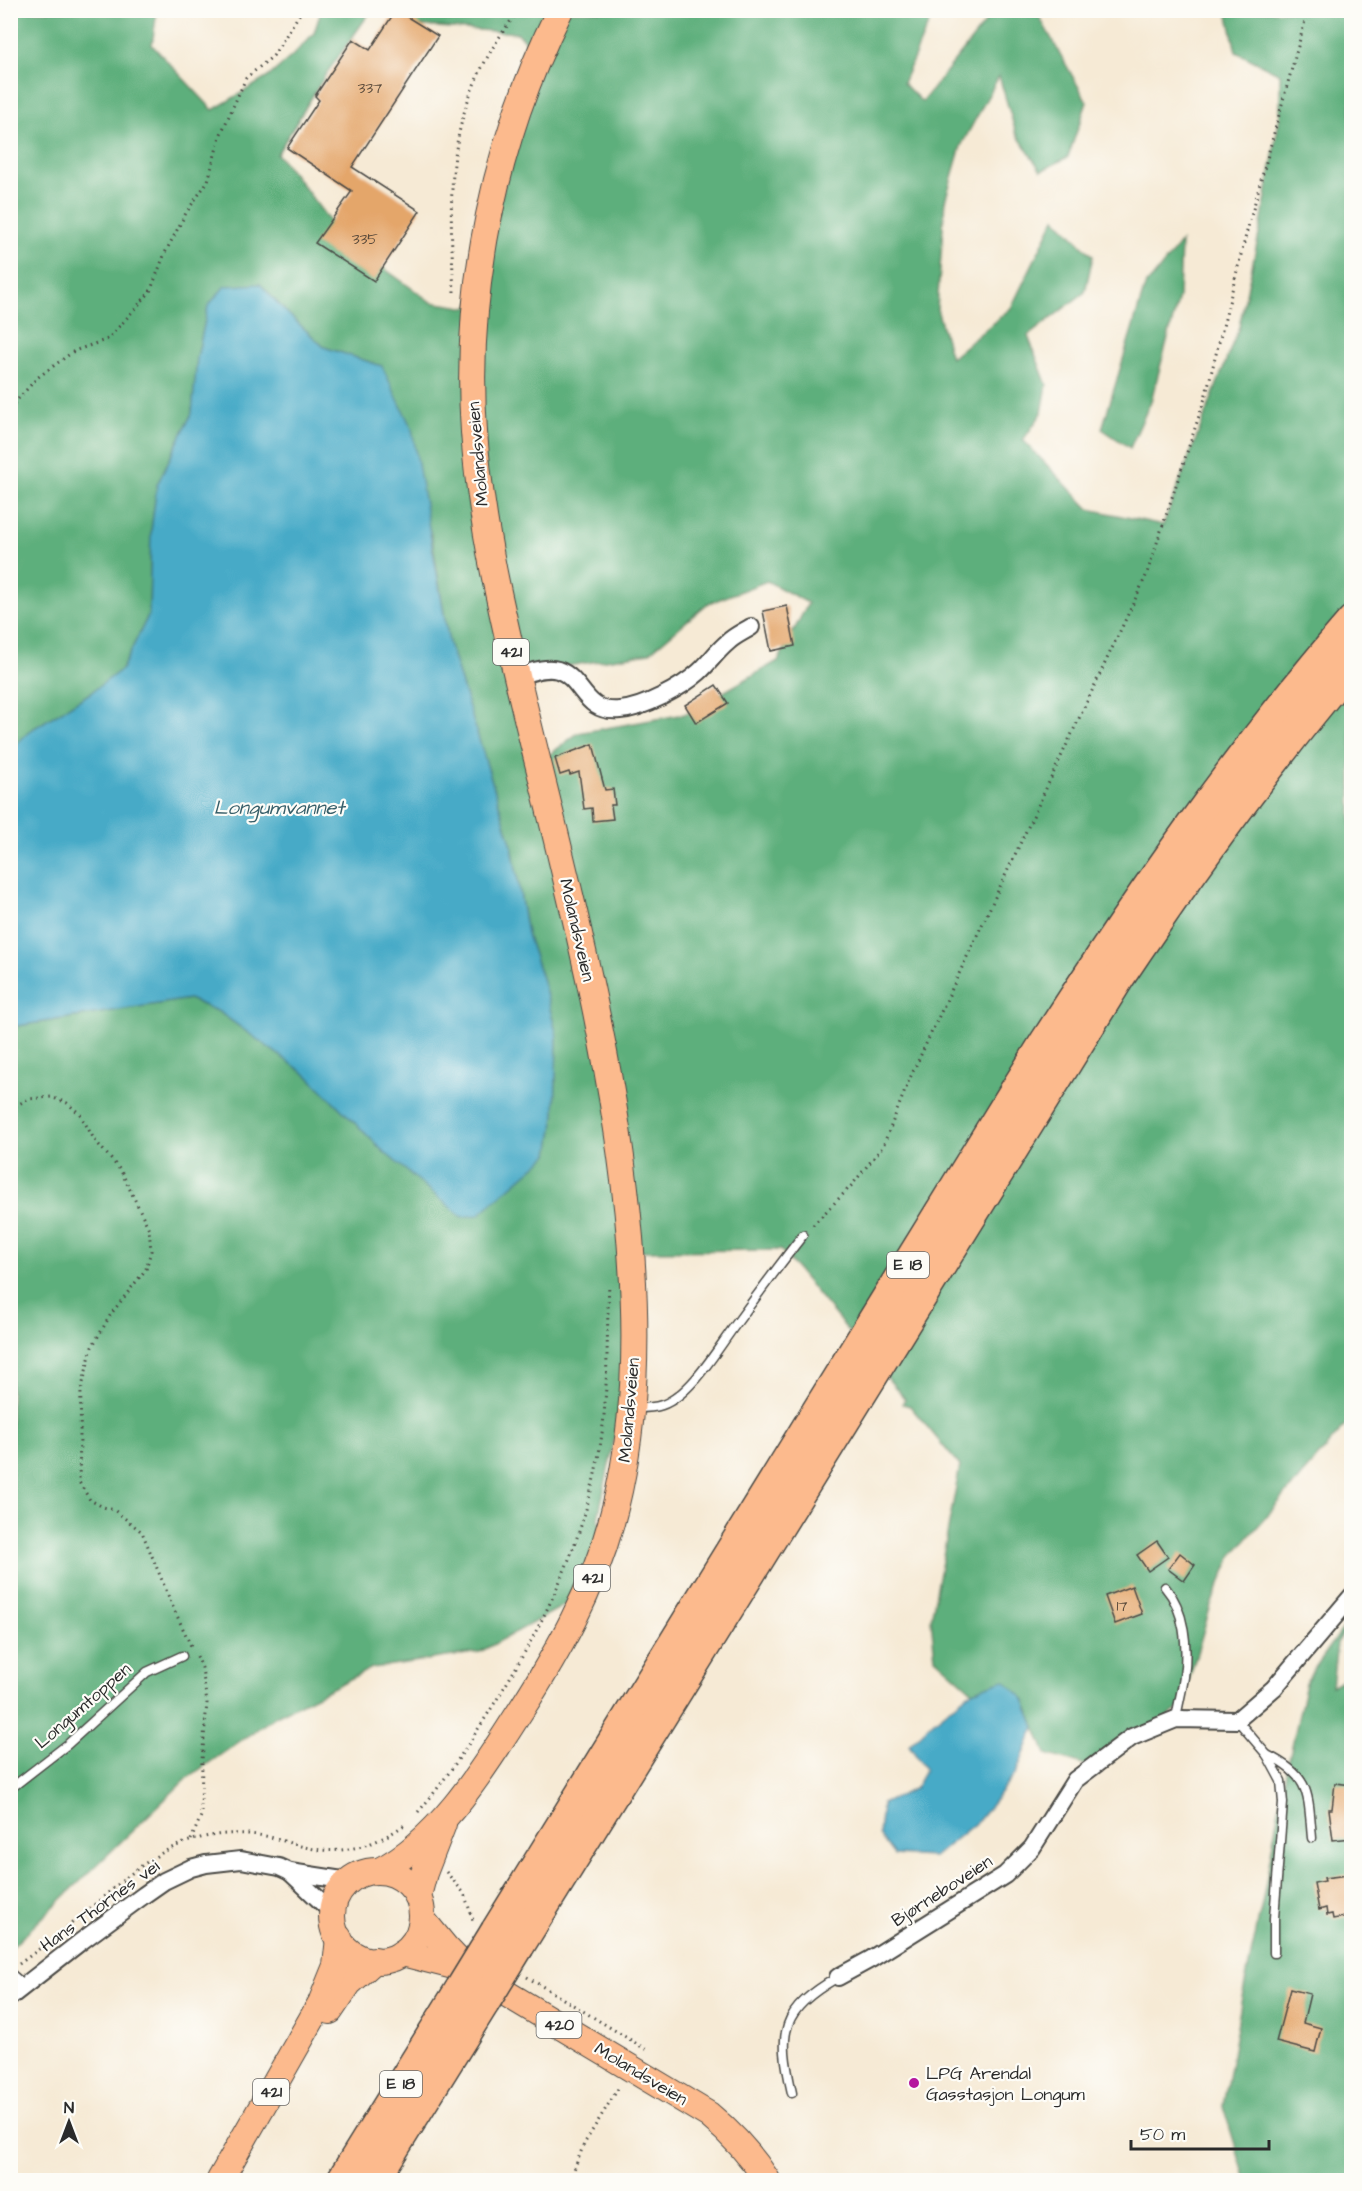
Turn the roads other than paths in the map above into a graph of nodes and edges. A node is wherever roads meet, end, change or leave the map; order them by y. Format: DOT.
graph roads {
  1 [pos="560,10"];
  2 [pos="1352,621"];
  3 [pos="751,627"];
  4 [pos="1352,664"];
  5 [pos="517,676"];
  6 [pos="803,1235"];
  7 [pos="632,1408"];
  8 [pos="1165,1587"];
  9 [pos="1352,1596"];
  10 [pos="182,1656"];
  11 [pos="1176,1719"];
  12 [pos="1237,1720"];
  13 [pos="1267,1755"];
  14 [pos="10,1789"];
  15 [pos="444,1821"];
  16 [pos="1312,1838"];
  17 [pos="379,1871"];
  18 [pos="291,1872"];
  19 [pos="349,1881"];
  20 [pos="420,1908"];
  21 [pos="333,1913"];
  22 [pos="496,1934"];
  23 [pos="339,1938"];
  24 [pos="402,1953"];
  25 [pos="1274,1953"];
  26 [pos="375,1960"];
  27 [pos="10,1972"];
  28 [pos="838,1977"];
  29 [pos="26,1987"];
  30 [pos="471,1987"];
  31 [pos="10,1997"];
  32 [pos="792,2093"];
  33 [pos="220,2181"];
  34 [pos="233,2181"];
  35 [pos="342,2181"];
  36 [pos="374,2181"];
  37 [pos="767,2181"];
  1 -- 5 [label="main road, Molandsveien / 421"];
  2 -- 22 [label="highway, E 18"];
  3 -- 5 [label="street"];
  4 -- 22 [label="highway, E 18"];
  5 -- 7 [label="main road, Molandsveien / 421"];
  6 -- 7 [label="lane"];
  7 -- 15 [label="main road, Molandsveien / 421"];
  8 -- 11 [label="lane"];
  9 -- 12 [label="street"];
  10 -- 14 [label="lane, Longumtoppen"];
  11 -- 12 [label="street, Bjørneboveien"];
  11 -- 28 [label="street, Bjørneboveien"];
  12 -- 13 [label="lane"];
  13 -- 16 [label="lane"];
  13 -- 25 [label="lane"];
  15 -- 17 [label="main road, Molandsveien / 421"];
  15 -- 20 [label="main road, Molandsveien / 421"];
  17 -- 19 [label="main road, 421"];
  17 -- 20 [label="main road"];
  18 -- 19 [label="street, Hans Thornes vei"];
  18 -- 21 [label="street, Hans Thornes vei"];
  18 -- 29 [label="street, Hans Thornes vei"];
  19 -- 21 [label="main road"];
  20 -- 24 [label="main road, 421"];
  20 -- 30 [label="main road, Molandsveien / 420"];
  21 -- 23 [label="main road, 421"];
  22 -- 30 [label="highway, E 18, bridge"];
  23 -- 26 [label="main road"];
  23 -- 33 [label="main road, 421"];
  24 -- 26 [label="main road, 421"];
  24 -- 30 [label="main road, Molandsveien / 420"];
  26 -- 34 [label="main road, 421"];
  27 -- 29 [label="lane"];
  28 -- 32 [label="lane"];
  29 -- 31 [label="street, Hans Thornes vei"];
  30 -- 35 [label="highway, E 18"];
  30 -- 36 [label="highway, E 18"];
  30 -- 37 [label="main road, Molandsveien / 420"];
}
